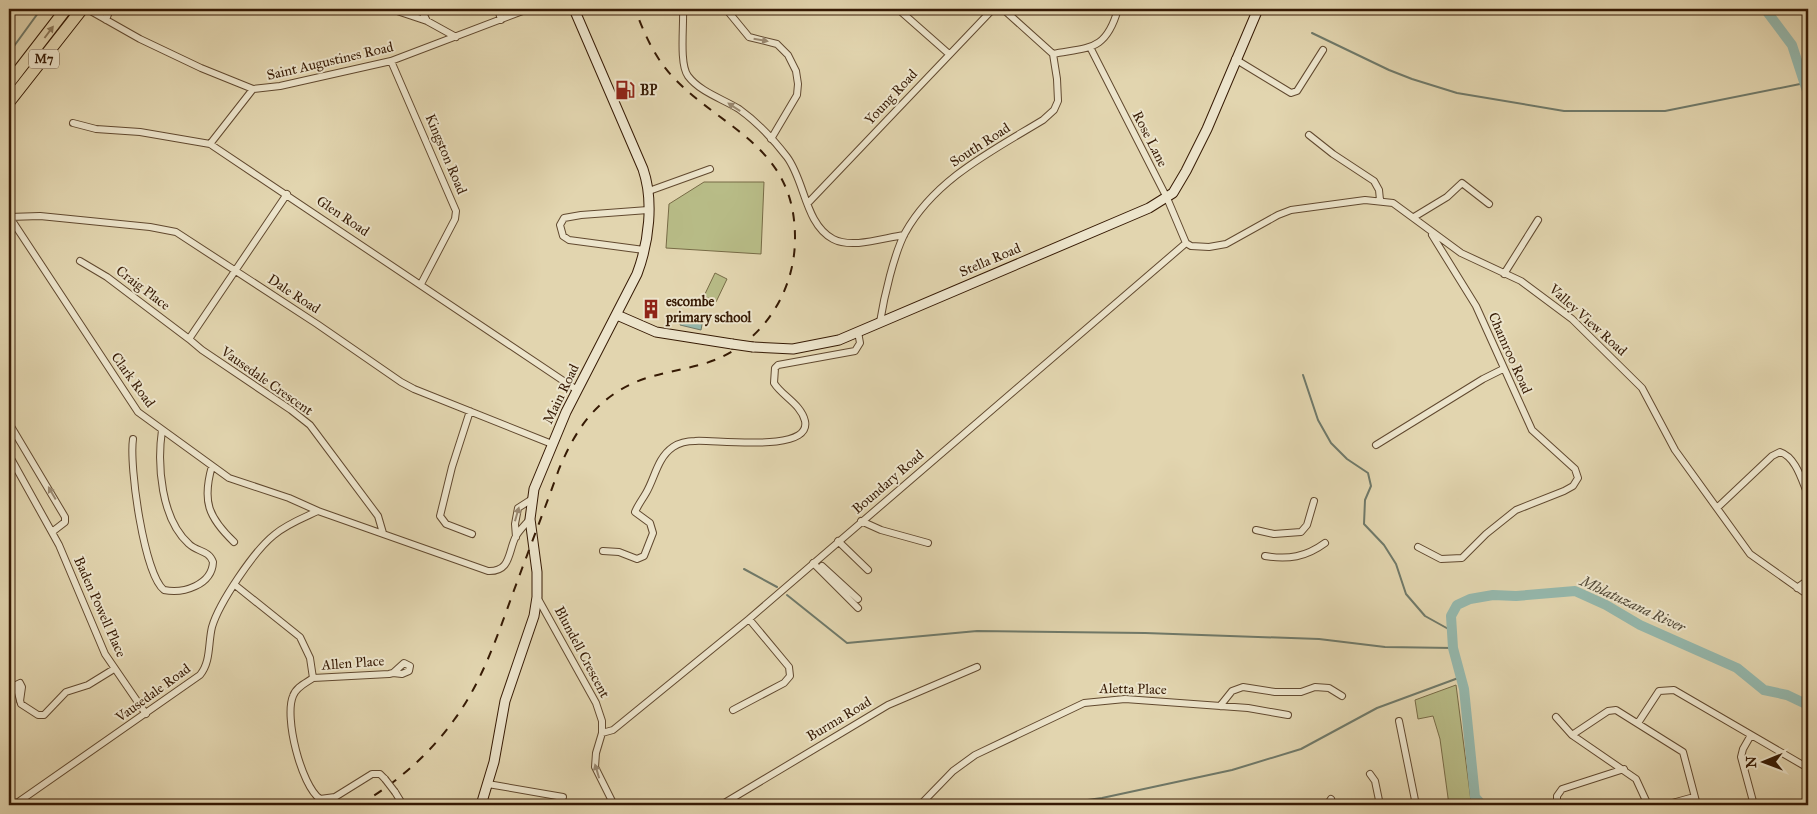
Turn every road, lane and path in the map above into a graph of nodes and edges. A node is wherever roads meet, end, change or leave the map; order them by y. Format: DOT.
graph roads {
  1 [pos="66,9"];
  2 [pos="110,9"];
  3 [pos="391,9"];
  4 [pos="421,9"];
  5 [pos="498,9"];
  6 [pos="528,9"];
  7 [pos="574,9"];
  8 [pos="683,9"];
  9 [pos="726,9"];
  10 [pos="898,9"];
  11 [pos="993,9"];
  12 [pos="1003,9"];
  13 [pos="1118,9"];
  14 [pos="1258,9"];
  15 [pos="82,11"];
  16 [pos="106,20"];
  17 [pos="501,20"];
  18 [pos="428,21"];
  19 [pos="456,37"];
  20 [pos="1090,47"];
  21 [pos="1323,50"];
  22 [pos="949,54"];
  23 [pos="1053,54"];
  24 [pos="1235,59"];
  25 [pos="391,61"];
  26 [pos="9,83"];
  27 [pos="253,89"];
  28 [pos="9,102"];
  29 [pos="73,122"];
  30 [pos="1309,135"];
  31 [pos="771,139"];
  32 [pos="210,144"];
  33 [pos="710,169"];
  34 [pos="649,192"];
  35 [pos="287,194"];
  36 [pos="1167,198"];
  37 [pos="1380,200"];
  38 [pos="808,203"];
  39 [pos="1489,204"];
  40 [pos="648,210"];
  41 [pos="9,217"];
  42 [pos="1414,217"];
  43 [pos="1538,220"];
  44 [pos="1428,230"];
  45 [pos="904,235"];
  46 [pos="1186,243"];
  47 [pos="644,250"];
  48 [pos="80,261"];
  49 [pos="235,270"];
  50 [pos="1504,274"];
  51 [pos="421,284"];
  52 [pos="617,314"];
  53 [pos="880,322"];
  54 [pos="858,332"];
  55 [pos="189,340"];
  56 [pos="1503,369"];
  57 [pos="577,390"];
  58 [pos="470,410"];
  59 [pos="9,423"];
  60 [pos="162,430"];
  61 [pos="133,439"];
  62 [pos="552,444"];
  63 [pos="1376,444"];
  64 [pos="9,455"];
  65 [pos="212,466"];
  66 [pos="1808,495"];
  67 [pos="532,499"];
  68 [pos="1314,500"];
  69 [pos="1717,508"];
  70 [pos="318,511"];
  71 [pos="530,519"];
  72 [pos="861,521"];
  73 [pos="1256,530"];
  74 [pos="52,532"];
  75 [pos="383,533"];
  76 [pos="472,534"];
  77 [pos="516,537"];
  78 [pos="838,541"];
  79 [pos="234,542"];
  80 [pos="928,543"];
  81 [pos="1325,543"];
  82 [pos="1418,547"];
  83 [pos="602,551"];
  84 [pos="1265,556"];
  85 [pos="815,562"];
  86 [pos="868,570"];
  87 [pos="1808,580"];
  88 [pos="235,585"];
  89 [pos="1797,588"];
  90 [pos="1808,595"];
  91 [pos="538,597"];
  92 [pos="858,599"];
  93 [pos="858,608"];
  94 [pos="749,619"];
  95 [pos="977,666"];
  96 [pos="114,670"];
  97 [pos="393,673"];
  98 [pos="314,678"];
  99 [pos="1342,696"];
  100 [pos="20,701"];
  101 [pos="1220,706"];
  102 [pos="733,710"];
  103 [pos="146,714"];
  104 [pos="1288,715"];
  105 [pos="1556,717"];
  106 [pos="1399,721"];
  107 [pos="1638,723"];
  108 [pos="602,733"];
  109 [pos="1572,735"];
  110 [pos="1751,735"];
  111 [pos="1808,768"];
  112 [pos="1624,769"];
  113 [pos="1370,774"];
  114 [pos="488,784"];
  115 [pos="563,797"];
  116 [pos="1694,797"];
  117 [pos="14,805"];
  118 [pos="403,805"];
  119 [pos="481,805"];
  120 [pos="614,805"];
  121 [pos="722,805"];
  122 [pos="920,805"];
  123 [pos="1380,805"];
  124 [pos="1416,805"];
  125 [pos="1557,805"];
  126 [pos="1648,805"];
  127 [pos="1664,805"];
  128 [pos="1697,805"];
  129 [pos="1754,805"];
  26 -- 1 [label="highway, M7, one-way"];
  2 -- 16 [label="street"];
  3 -- 18 [label="street"];
  4 -- 18 [label="street"];
  5 -- 17 [label="street"];
  6 -- 17 [label="street, Saint Augustines Road"];
  7 -- 34 [label="main road, Main Road"];
  31 -- 8 [label="street, one-way"];
  9 -- 31 [label="street, one-way"];
  10 -- 22 [label="street"];
  11 -- 22 [label="street, Young Road"];
  12 -- 23 [label="street"];
  13 -- 20 [label="street"];
  14 -- 24 [label="main road, Stella Road"];
  15 -- 16 [label="street, Saint Augustines Road"];
  15 -- 28 [label="highway, M7"];
  16 -- 27 [label="street, Saint Augustines Road"];
  17 -- 19 [label="street, Saint Augustines Road"];
  18 -- 19 [label="street"];
  19 -- 25 [label="street, Saint Augustines Road"];
  20 -- 23 [label="street"];
  20 -- 36 [label="street, Rose Lane"];
  21 -- 24 [label="street"];
  22 -- 38 [label="street, Young Road"];
  23 -- 45 [label="street, South Road"];
  24 -- 36 [label="main road, Stella Road"];
  25 -- 27 [label="street, Saint Augustines Road"];
  25 -- 51 [label="street, Kingston Road"];
  27 -- 32 [label="street"];
  29 -- 32 [label="street, Glen Road"];
  30 -- 37 [label="street"];
  31 -- 38 [label="street"];
  32 -- 35 [label="street, Glen Road"];
  33 -- 34 [label="street"];
  34 -- 40 [label="main road, Main Road"];
  35 -- 49 [label="street"];
  35 -- 51 [label="street, Glen Road"];
  36 -- 46 [label="street, Rose Lane"];
  36 -- 53 [label="main road, Stella Road"];
  37 -- 42 [label="street, Valley View Road"];
  37 -- 46 [label="street, Valley View Road"];
  38 -- 45 [label="street"];
  39 -- 42 [label="street"];
  40 -- 47 [label="main road, Main Road"];
  40 -- 47 [label="street"];
  41 -- 49 [label="street, Dale Road"];
  41 -- 60 [label="street, Clark Road"];
  42 -- 44 [label="street, Valley View Road"];
  43 -- 50 [label="street"];
  44 -- 50 [label="street, Valley View Road"];
  44 -- 56 [label="street, Chamroo Road"];
  45 -- 53 [label="street, South Road"];
  46 -- 72 [label="street, Boundary Road"];
  47 -- 52 [label="main road, Main Road"];
  48 -- 55 [label="street, Craig Place"];
  49 -- 55 [label="street"];
  49 -- 58 [label="street, Dale Road"];
  50 -- 69 [label="street, Valley View Road"];
  51 -- 57 [label="street, Glen Road"];
  52 -- 54 [label="main road, Stella Road, bridge"];
  52 -- 57 [label="main road, Main Road"];
  53 -- 54 [label="main road, Stella Road"];
  54 -- 83 [label="street"];
  55 -- 75 [label="street, Vausedale Crescent"];
  56 -- 63 [label="street"];
  56 -- 82 [label="street, Chamroo Road"];
  57 -- 62 [label="main road, Main Road"];
  58 -- 62 [label="street, Dale Road"];
  58 -- 76 [label="street"];
  74 -- 59 [label="street, one-way"];
  60 -- 61 [label="street"];
  60 -- 65 [label="street, Clark Road"];
  62 -- 67 [label="main road, Main Road"];
  64 -- 74 [label="street, Baden Powell Place"];
  65 -- 70 [label="street, Clark Road"];
  65 -- 79 [label="street"];
  66 -- 69 [label="street"];
  67 -- 71 [label="main road, Main Road"];
  77 -- 67 [label="street, one-way"];
  68 -- 73 [label="street"];
  69 -- 89 [label="street, Valley View Road"];
  70 -- 75 [label="street"];
  70 -- 88 [label="street, Vausedale Road"];
  71 -- 77 [label="street"];
  71 -- 91 [label="main road, Main Road"];
  72 -- 78 [label="street, Boundary Road"];
  72 -- 80 [label="street"];
  74 -- 96 [label="street, Baden Powell Place"];
  75 -- 77 [label="street"];
  78 -- 85 [label="street, Boundary Road"];
  78 -- 86 [label="street"];
  81 -- 84 [label="street"];
  85 -- 92 [label="street"];
  85 -- 93 [label="street"];
  85 -- 94 [label="street, Boundary Road"];
  87 -- 89 [label="street"];
  88 -- 98 [label="street"];
  88 -- 103 [label="street, Vausedale Road"];
  89 -- 90 [label="street, Valley View Road"];
  91 -- 108 [label="street, Blundell Crescent"];
  91 -- 114 [label="main road, Main Road"];
  94 -- 102 [label="street"];
  94 -- 108 [label="street, Boundary Road"];
  95 -- 121 [label="street, Burma Road"];
  96 -- 100 [label="street"];
  96 -- 103 [label="street, Baden Powell Place"];
  97 -- 98 [label="street, Allen Place"];
  98 -- 118 [label="street, bridge"];
  99 -- 101 [label="street"];
  101 -- 104 [label="street, Aletta Place"];
  101 -- 122 [label="street, Aletta Place"];
  103 -- 117 [label="street, Vausedale Road"];
  105 -- 109 [label="street"];
  106 -- 124 [label="street"];
  107 -- 109 [label="street"];
  107 -- 110 [label="street"];
  107 -- 116 [label="street"];
  120 -- 108 [label="street, Blundell Crescent, one-way"];
  109 -- 112 [label="street"];
  110 -- 111 [label="street"];
  110 -- 129 [label="street"];
  112 -- 125 [label="street"];
  112 -- 126 [label="street"];
  113 -- 123 [label="street"];
  114 -- 115 [label="street"];
  114 -- 119 [label="main road, Main Road"];
  116 -- 127 [label="street"];
  116 -- 128 [label="street"];
}
